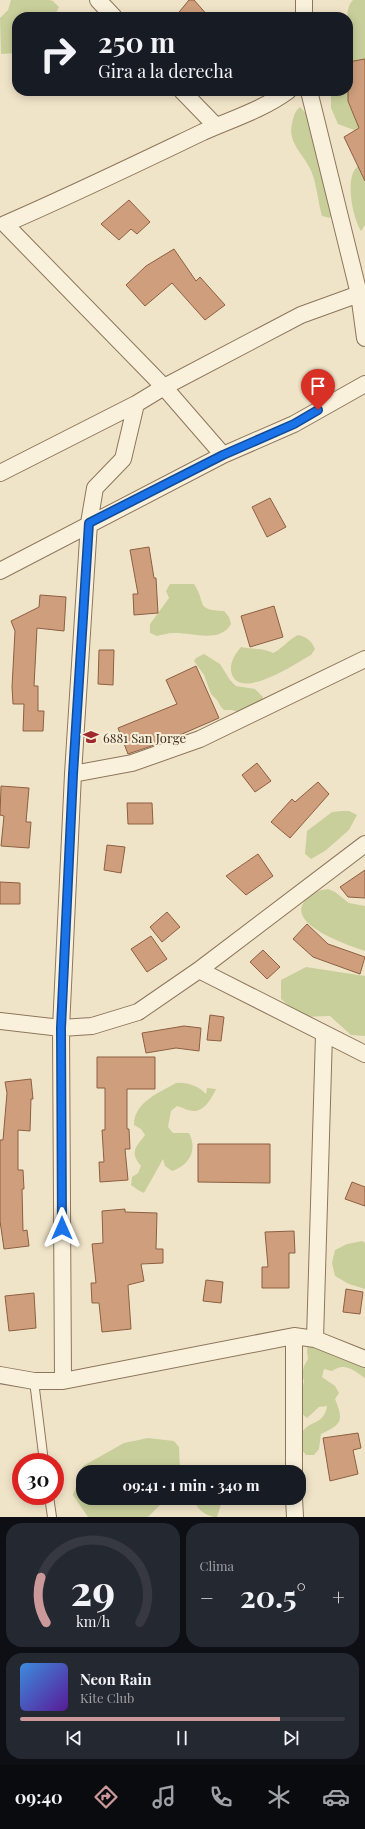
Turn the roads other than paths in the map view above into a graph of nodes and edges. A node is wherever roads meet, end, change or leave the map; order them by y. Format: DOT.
graph roads {
  1 [pos="98,0"];
  2 [pos="304,0"];
  3 [pos="109,12"];
  4 [pos="304,12"];
  5 [pos="187,96"];
  6 [pos="281,96"];
  7 [pos="310,96"];
  8 [pos="216,126"];
  9 [pos="1,222"];
  10 [pos="359,294"];
  11 [pos="365,338"];
  12 [pos="365,384"];
  13 [pos="164,388"];
  14 [pos="136,404"];
  15 [pos="223,455"];
  16 [pos="0,473"];
  17 [pos="89,523"];
  18 [pos="0,571"];
  19 [pos="365,659"];
  20 [pos="73,774"];
  21 [pos="365,845"];
  22 [pos="199,970"];
  23 [pos="0,1021"];
  24 [pos="61,1028"];
  25 [pos="324,1034"];
  26 [pos="365,1054"];
  27 [pos="294,1336"];
  28 [pos="315,1339"];
  29 [pos="365,1359"];
  30 [pos="0,1375"];
  31 [pos="34,1381"];
  32 [pos="63,1381"];
  33 [pos="43,1453"];
  34 [pos="294,1465"];
  35 [pos="50,1505"];
  36 [pos="294,1505"];
  37 [pos="52,1517"];
  38 [pos="294,1517"];
  1 -- 3 [label="street"];
  2 -- 4 [label="street"];
  5 -- 8 [label="street"];
  6 -- 8 [label="street"];
  7 -- 10 [label="street"];
  8 -- 9 [label="street"];
  9 -- 13 [label="street"];
  10 -- 11 [label="street"];
  10 -- 13 [label="street"];
  12 -- 15 [label="street"];
  13 -- 14 [label="street"];
  13 -- 15 [label="street"];
  14 -- 16 [label="street"];
  14 -- 17 [label="street"];
  15 -- 17 [label="street"];
  17 -- 18 [label="street"];
  17 -- 20 [label="street"];
  19 -- 20 [label="street"];
  20 -- 24 [label="street"];
  21 -- 22 [label="street"];
  22 -- 24 [label="street"];
  22 -- 25 [label="street"];
  23 -- 24 [label="street"];
  24 -- 32 [label="street"];
  25 -- 26 [label="street"];
  25 -- 28 [label="street"];
  27 -- 28 [label="street"];
  27 -- 32 [label="street"];
  27 -- 34 [label="street"];
  28 -- 29 [label="street"];
  30 -- 31 [label="street"];
  31 -- 32 [label="street"];
  31 -- 33 [label="lane"];
  35 -- 37 [label="lane"];
  36 -- 38 [label="street"];
}
